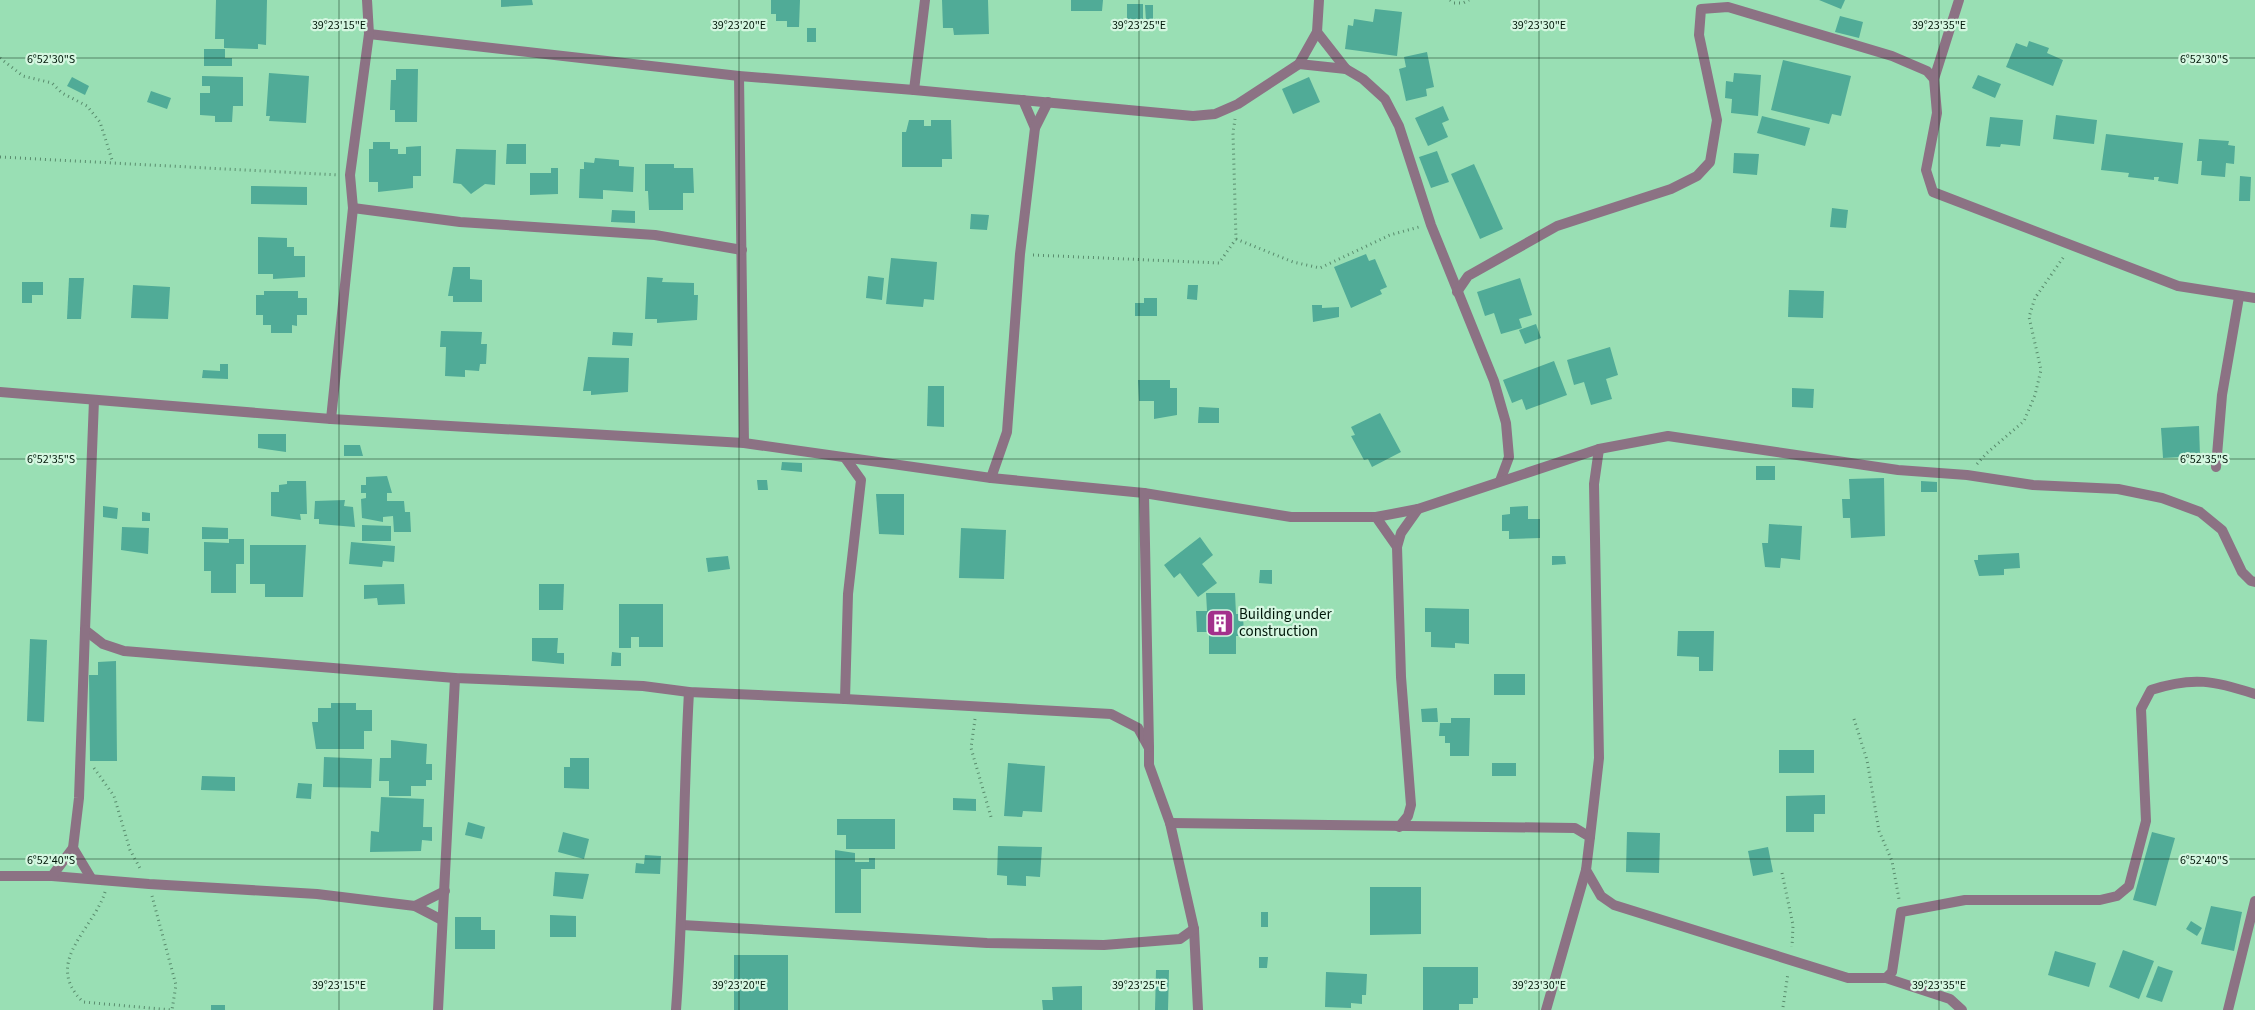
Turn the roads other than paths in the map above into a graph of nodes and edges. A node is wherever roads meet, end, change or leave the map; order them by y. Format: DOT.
graph roads {
  1 [pos="367,0"];
  2 [pos="925,0"];
  3 [pos="1319,0"];
  4 [pos="1959,0"];
  5 [pos="1317,32"];
  6 [pos="369,34"];
  7 [pos="1299,64"];
  8 [pos="1346,69"];
  9 [pos="739,76"];
  10 [pos="1934,79"];
  11 [pos="914,90"];
  12 [pos="1024,100"];
  13 [pos="1048,102"];
  14 [pos="1035,128"];
  15 [pos="353,208"];
  16 [pos="742,250"];
  17 [pos="1457,292"];
  18 [pos="2240,297"];
  19 [pos="2255,298"];
  20 [pos="0,392"];
  21 [pos="94,400"];
  22 [pos="331,419"];
  23 [pos="744,443"];
  24 [pos="1599,449"];
  25 [pos="846,459"];
  26 [pos="2216,467"];
  27 [pos="992,478"];
  28 [pos="1500,481"];
  29 [pos="1144,493"];
  30 [pos="1418,509"];
  31 [pos="1376,517"];
  32 [pos="1397,548"];
  33 [pos="2255,582"];
  34 [pos="85,630"];
  35 [pos="456,678"];
  36 [pos="689,692"];
  37 [pos="2255,694"];
  38 [pos="845,698"];
  39 [pos="1149,748"];
  40 [pos="1170,823"];
  41 [pos="1399,827"];
  42 [pos="1590,837"];
  43 [pos="73,848"];
  44 [pos="1586,870"];
  45 [pos="0,876"];
  46 [pos="52,876"];
  47 [pos="91,878"];
  48 [pos="445,891"];
  49 [pos="2255,901"];
  50 [pos="416,906"];
  51 [pos="442,920"];
  52 [pos="682,926"];
  53 [pos="1194,929"];
  54 [pos="1886,978"];
  55 [pos="438,1010"];
  56 [pos="676,1010"];
  57 [pos="1198,1010"];
  58 [pos="1546,1010"];
  59 [pos="1962,1010"];
  60 [pos="2228,1010"];
  1 -- 6 [label="street"];
  2 -- 11 [label="street"];
  3 -- 5 [label="street"];
  4 -- 10 [label="street"];
  5 -- 7 [label="street"];
  5 -- 8 [label="street"];
  6 -- 9 [label="street"];
  6 -- 15 [label="street"];
  7 -- 8 [label="street"];
  7 -- 13 [label="street"];
  8 -- 17 [label="street"];
  9 -- 11 [label="street"];
  9 -- 16 [label="street"];
  10 -- 17 [label="street"];
  10 -- 18 [label="street"];
  11 -- 12 [label="street"];
  12 -- 13 [label="street"];
  12 -- 14 [label="street"];
  13 -- 14 [label="street"];
  14 -- 27 [label="street"];
  15 -- 16 [label="street"];
  15 -- 22 [label="street"];
  16 -- 23 [label="street"];
  17 -- 28 [label="street"];
  18 -- 19 [label="street"];
  18 -- 26 [label="street"];
  20 -- 21 [label="street"];
  21 -- 22 [label="street"];
  21 -- 34 [label="street"];
  22 -- 23 [label="street"];
  23 -- 25 [label="street"];
  24 -- 28 [label="street"];
  24 -- 33 [label="street"];
  24 -- 42 [label="street"];
  25 -- 27 [label="street"];
  25 -- 38 [label="street"];
  27 -- 29 [label="street"];
  28 -- 30 [label="street"];
  29 -- 31 [label="street"];
  29 -- 39 [label="street"];
  30 -- 31 [label="street"];
  30 -- 32 [label="street"];
  31 -- 32 [label="street"];
  32 -- 41 [label="street"];
  34 -- 35 [label="street"];
  34 -- 43 [label="street"];
  35 -- 36 [label="street"];
  35 -- 48 [label="street"];
  36 -- 38 [label="street"];
  36 -- 52 [label="street"];
  37 -- 54 [label="street"];
  38 -- 39 [label="street"];
  39 -- 40 [label="street"];
  40 -- 41 [label="street"];
  40 -- 53 [label="street"];
  41 -- 42 [label="street"];
  42 -- 44 [label="street"];
  43 -- 46 [label="street"];
  43 -- 47 [label="street"];
  44 -- 54 [label="street"];
  44 -- 58 [label="street"];
  45 -- 46 [label="street"];
  46 -- 47 [label="street"];
  47 -- 50 [label="street"];
  48 -- 50 [label="street"];
  48 -- 51 [label="street"];
  49 -- 60 [label="street"];
  50 -- 51 [label="street"];
  51 -- 55 [label="street"];
  52 -- 53 [label="street"];
  52 -- 56 [label="street"];
  53 -- 57 [label="street"];
  54 -- 59 [label="street"];
}
